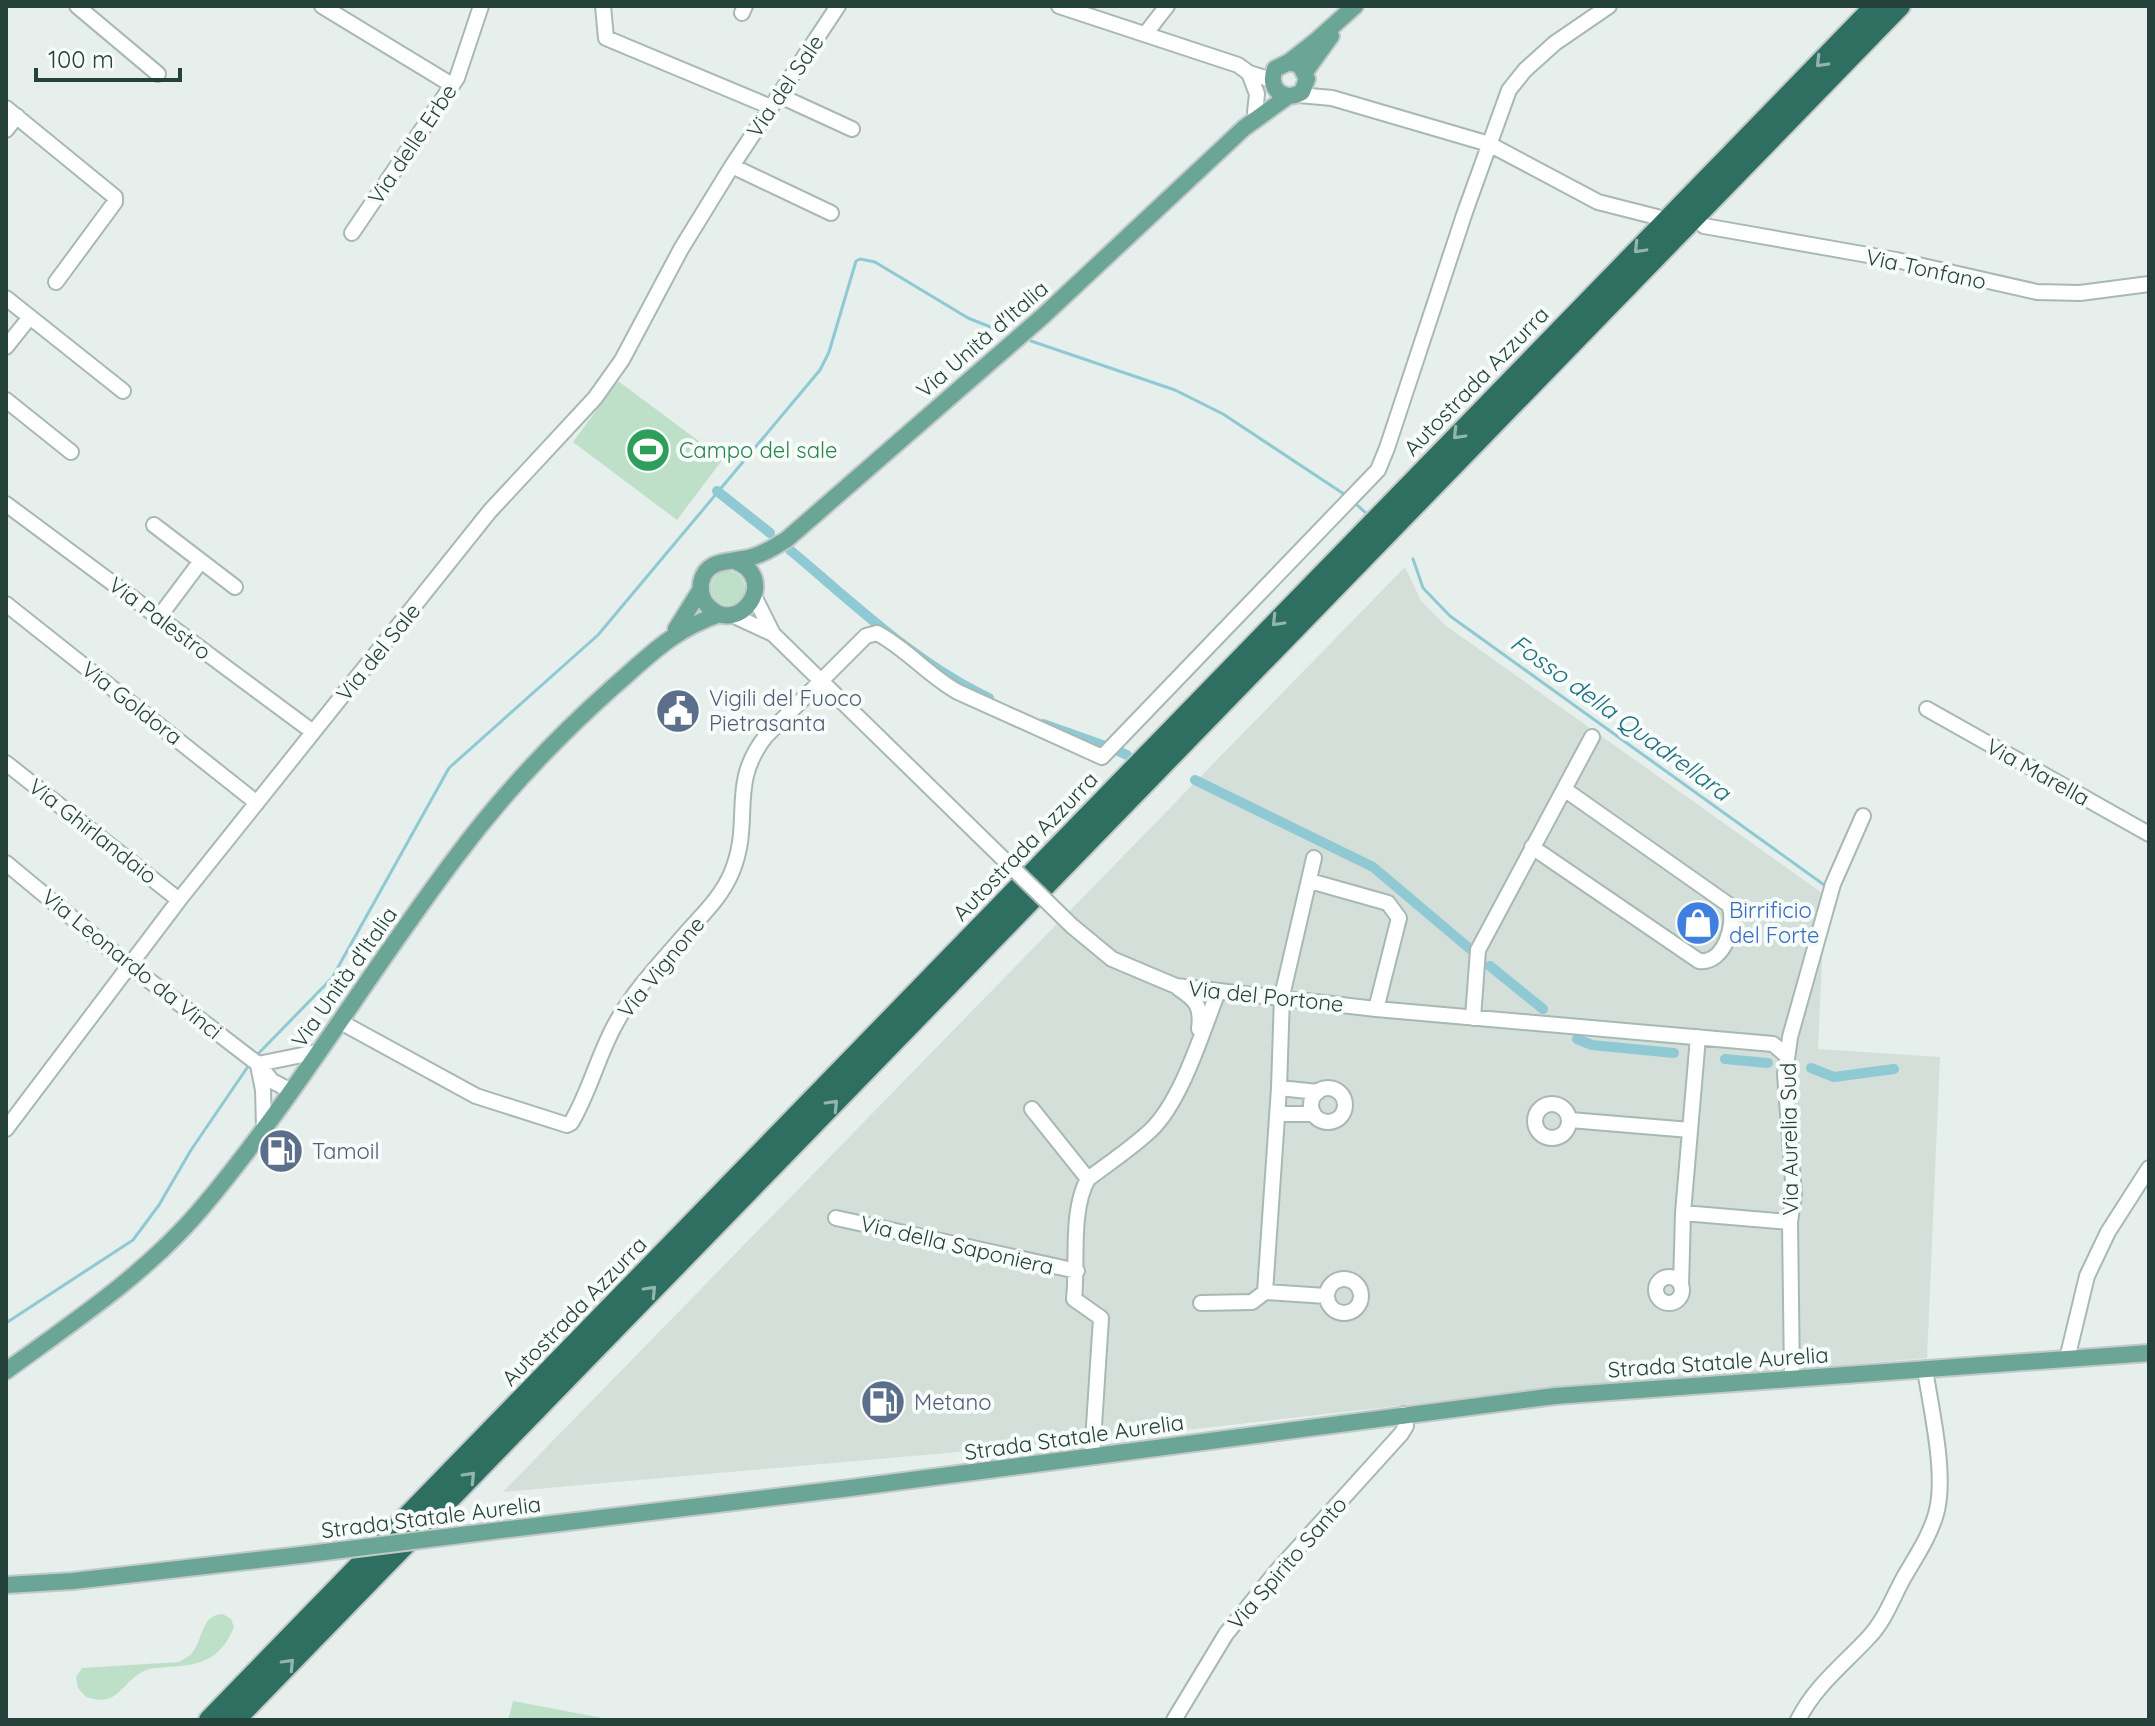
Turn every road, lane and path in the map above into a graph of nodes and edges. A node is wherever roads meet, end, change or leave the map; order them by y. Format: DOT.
graph roads {
  1 [pos="77,6"];
  2 [pos="322,6"];
  3 [pos="481,6"];
  4 [pos="603,6"];
  5 [pos="838,6"];
  6 [pos="1059,6"];
  7 [pos="1167,6"];
  8 [pos="1609,6"];
  9 [pos="1875,6"];
  10 [pos="1900,6"];
  11 [pos="1353,8"];
  12 [pos="1146,33"];
  13 [pos="1244,69"];
  14 [pos="1278,73"];
  15 [pos="158,74"];
  16 [pos="1306,75"];
  17 [pos="452,85"];
  18 [pos="1293,96"];
  19 [pos="1332,98"];
  20 [pos="774,101"];
  21 [pos="11,112"];
  22 [pos="1255,112"];
  23 [pos="1244,128"];
  24 [pos="852,129"];
  25 [pos="6,130"];
  26 [pos="1489,144"];
  27 [pos="732,166"];
  28 [pos="831,213"];
  29 [pos="1657,217"];
  30 [pos="1704,226"];
  31 [pos="352,233"];
  32 [pos="56,282"];
  33 [pos="2149,284"];
  34 [pos="6,298"];
  35 [pos="30,317"];
  36 [pos="6,347"];
  37 [pos="123,391"];
  38 [pos="6,400"];
  39 [pos="71,452"];
  40 [pos="6,504"];
  41 [pos="154,525"];
  42 [pos="786,540"];
  43 [pos="201,561"];
  44 [pos="735,561"];
  45 [pos="235,587"];
  46 [pos="701,589"];
  47 [pos="755,593"];
  48 [pos="6,604"];
  49 [pos="726,614"];
  50 [pos="159,617"];
  51 [pos="673,634"];
  52 [pos="773,634"];
  53 [pos="822,681"];
  54 [pos="1927,709"];
  55 [pos="313,732"];
  56 [pos="1592,737"];
  57 [pos="6,763"];
  58 [pos="1564,789"];
  59 [pos="257,803"];
  60 [pos="1863,816"];
  61 [pos="2149,834"];
  62 [pos="1532,847"];
  63 [pos="1314,858"];
  64 [pos="6,863"];
  65 [pos="1310,881"];
  66 [pos="179,900"];
  67 [pos="129,965"];
  68 [pos="1176,986"];
  69 [pos="1218,992"];
  70 [pos="1282,996"];
  71 [pos="1376,1009"];
  72 [pos="1473,1018"];
  73 [pos="339,1021"];
  74 [pos="1698,1037"];
  75 [pos="1197,1045"];
  76 [pos="317,1052"];
  77 [pos="1787,1056"];
  78 [pos="258,1064"];
  79 [pos="1279,1088"];
  80 [pos="291,1091"];
  81 [pos="1318,1092"];
  82 [pos="1032,1109"];
  83 [pos="1278,1114"];
  84 [pos="1314,1114"];
  85 [pos="1570,1120"];
  86 [pos="264,1127"];
  87 [pos="6,1129"];
  88 [pos="1690,1130"];
  89 [pos="2149,1168"];
  90 [pos="1088,1179"];
  91 [pos="1683,1213"];
  92 [pos="836,1218"];
  93 [pos="1790,1222"];
  94 [pos="1077,1271"];
  95 [pos="1681,1286"];
  96 [pos="1265,1292"];
  97 [pos="1326,1296"];
  98 [pos="1201,1303"];
  99 [pos="2149,1353"];
  100 [pos="2067,1359"];
  101 [pos="1925,1369"];
  102 [pos="6,1371"];
  103 [pos="1792,1378"];
  104 [pos="1404,1414"];
  105 [pos="1092,1457"];
  106 [pos="6,1585"];
  107 [pos="209,1720"];
  108 [pos="235,1720"];
  109 [pos="1174,1720"];
  110 [pos="1798,1720"];
  1 -- 15 [label="street"];
  2 -- 17 [label="street"];
  3 -- 17 [label="street, Via delle Erbe"];
  4 -- 20 [label="street"];
  5 -- 20 [label="street, Via del Sale"];
  6 -- 12 [label="street"];
  7 -- 12 [label="street"];
  8 -- 26 [label="street"];
  9 -- 107 [label="highway, Autostrada Azzurra, one-way"];
  108 -- 10 [label="highway, Autostrada Azzurra, one-way"];
  11 -- 14 [label="main road"];
  11 -- 16 [label="main road"];
  12 -- 13 [label="street"];
  13 -- 14 [label="street"];
  13 -- 22 [label="street"];
  14 -- 16 [label="main road"];
  14 -- 18 [label="main road"];
  14 -- 22 [label="main road"];
  16 -- 18 [label="main road"];
  16 -- 19 [label="street"];
  17 -- 31 [label="street, Via delle Erbe"];
  18 -- 19 [label="street"];
  18 -- 23 [label="main road"];
  19 -- 26 [label="street"];
  20 -- 24 [label="street"];
  20 -- 27 [label="street, Via del Sale"];
  21 -- 25 [label="street"];
  21 -- 32 [label="street"];
  22 -- 23 [label="main road"];
  23 -- 42 [label="main road, Via Unità d'Italia"];
  26 -- 29 [label="street"];
  26 -- 53 [label="street"];
  27 -- 28 [label="street"];
  27 -- 55 [label="street, Via del Sale"];
  30 -- 33 [label="street, Via Tonfano"];
  34 -- 35 [label="street"];
  35 -- 36 [label="street"];
  35 -- 37 [label="street"];
  38 -- 39 [label="street"];
  40 -- 50 [label="street, Via Palestro"];
  41 -- 43 [label="street"];
  42 -- 44 [label="main road, Via Unità d'Italia"];
  42 -- 47 [label="main road"];
  43 -- 45 [label="street"];
  43 -- 50 [label="street"];
  44 -- 46 [label="main road"];
  44 -- 47 [label="main road"];
  46 -- 49 [label="main road"];
  46 -- 51 [label="main road"];
  47 -- 49 [label="main road"];
  47 -- 52 [label="street, Via del Portone"];
  48 -- 59 [label="street, Via Goldora"];
  49 -- 51 [label="main road, Via Unità d'Italia"];
  49 -- 52 [label="street"];
  50 -- 55 [label="street, Via Palestro"];
  51 -- 73 [label="main road, Via Unità d'Italia"];
  52 -- 53 [label="street, Via del Portone"];
  53 -- 68 [label="street, Via del Portone, bridge"];
  53 -- 73 [label="street, Via Vignone"];
  54 -- 61 [label="street, Via Marella"];
  55 -- 59 [label="street, Via del Sale"];
  56 -- 58 [label="street"];
  57 -- 66 [label="street, Via Ghirlandaio"];
  58 -- 62 [label="street"];
  58 -- 62 [label="street"];
  59 -- 66 [label="street, Via del Sale"];
  60 -- 77 [label="street, Via Aurelia Sud"];
  62 -- 72 [label="street"];
  63 -- 65 [label="street"];
  64 -- 67 [label="street, Via Leonardo da Vinci"];
  65 -- 70 [label="street"];
  65 -- 71 [label="street"];
  66 -- 67 [label="street, Via del Sale"];
  67 -- 78 [label="street, Via Leonardo da Vinci"];
  67 -- 87 [label="street, Via del Sale"];
  68 -- 69 [label="street, Via del Portone"];
  68 -- 75 [label="street"];
  69 -- 70 [label="street, Via del Portone"];
  69 -- 75 [label="street"];
  70 -- 71 [label="street, Via del Portone"];
  70 -- 79 [label="street"];
  71 -- 72 [label="street, Via del Portone"];
  72 -- 74 [label="street, Via del Portone"];
  73 -- 76 [label="main road, Via Unità d'Italia"];
  74 -- 77 [label="street, Via del Portone"];
  74 -- 88 [label="street"];
  75 -- 90 [label="street"];
  76 -- 78 [label="street"];
  76 -- 80 [label="main road, Via Unità d'Italia"];
  77 -- 93 [label="street, Via Aurelia Sud"];
  78 -- 80 [label="street, Via Leonardo da Vinci"];
  78 -- 86 [label="street"];
  79 -- 81 [label="street"];
  79 -- 83 [label="street"];
  80 -- 86 [label="main road, Via Unità d'Italia"];
  81 -- 84 [label="street"];
  81 -- 84 [label="street"];
  82 -- 90 [label="street"];
  83 -- 84 [label="street"];
  83 -- 96 [label="street"];
  85 -- 88 [label="street"];
  86 -- 102 [label="main road, Via Unità d'Italia"];
  88 -- 91 [label="street"];
  89 -- 100 [label="street"];
  90 -- 94 [label="street, Via della Saponiera"];
  91 -- 93 [label="street"];
  91 -- 95 [label="street"];
  92 -- 94 [label="street, Via della Saponiera"];
  93 -- 103 [label="street, Via Aurelia Sud"];
  94 -- 105 [label="street, Via della Saponiera"];
  96 -- 97 [label="street"];
  96 -- 98 [label="street"];
  99 -- 100 [label="main road, Strada Statale Aurelia"];
  100 -- 101 [label="main road, Strada Statale Aurelia"];
  101 -- 103 [label="main road, Strada Statale Aurelia"];
  101 -- 110 [label="street"];
  103 -- 104 [label="main road, Strada Statale Aurelia"];
  104 -- 105 [label="main road, Strada Statale Aurelia"];
  104 -- 109 [label="street, Via Spirito Santo"];
  105 -- 106 [label="main road, Strada Statale Aurelia, bridge"];
}
